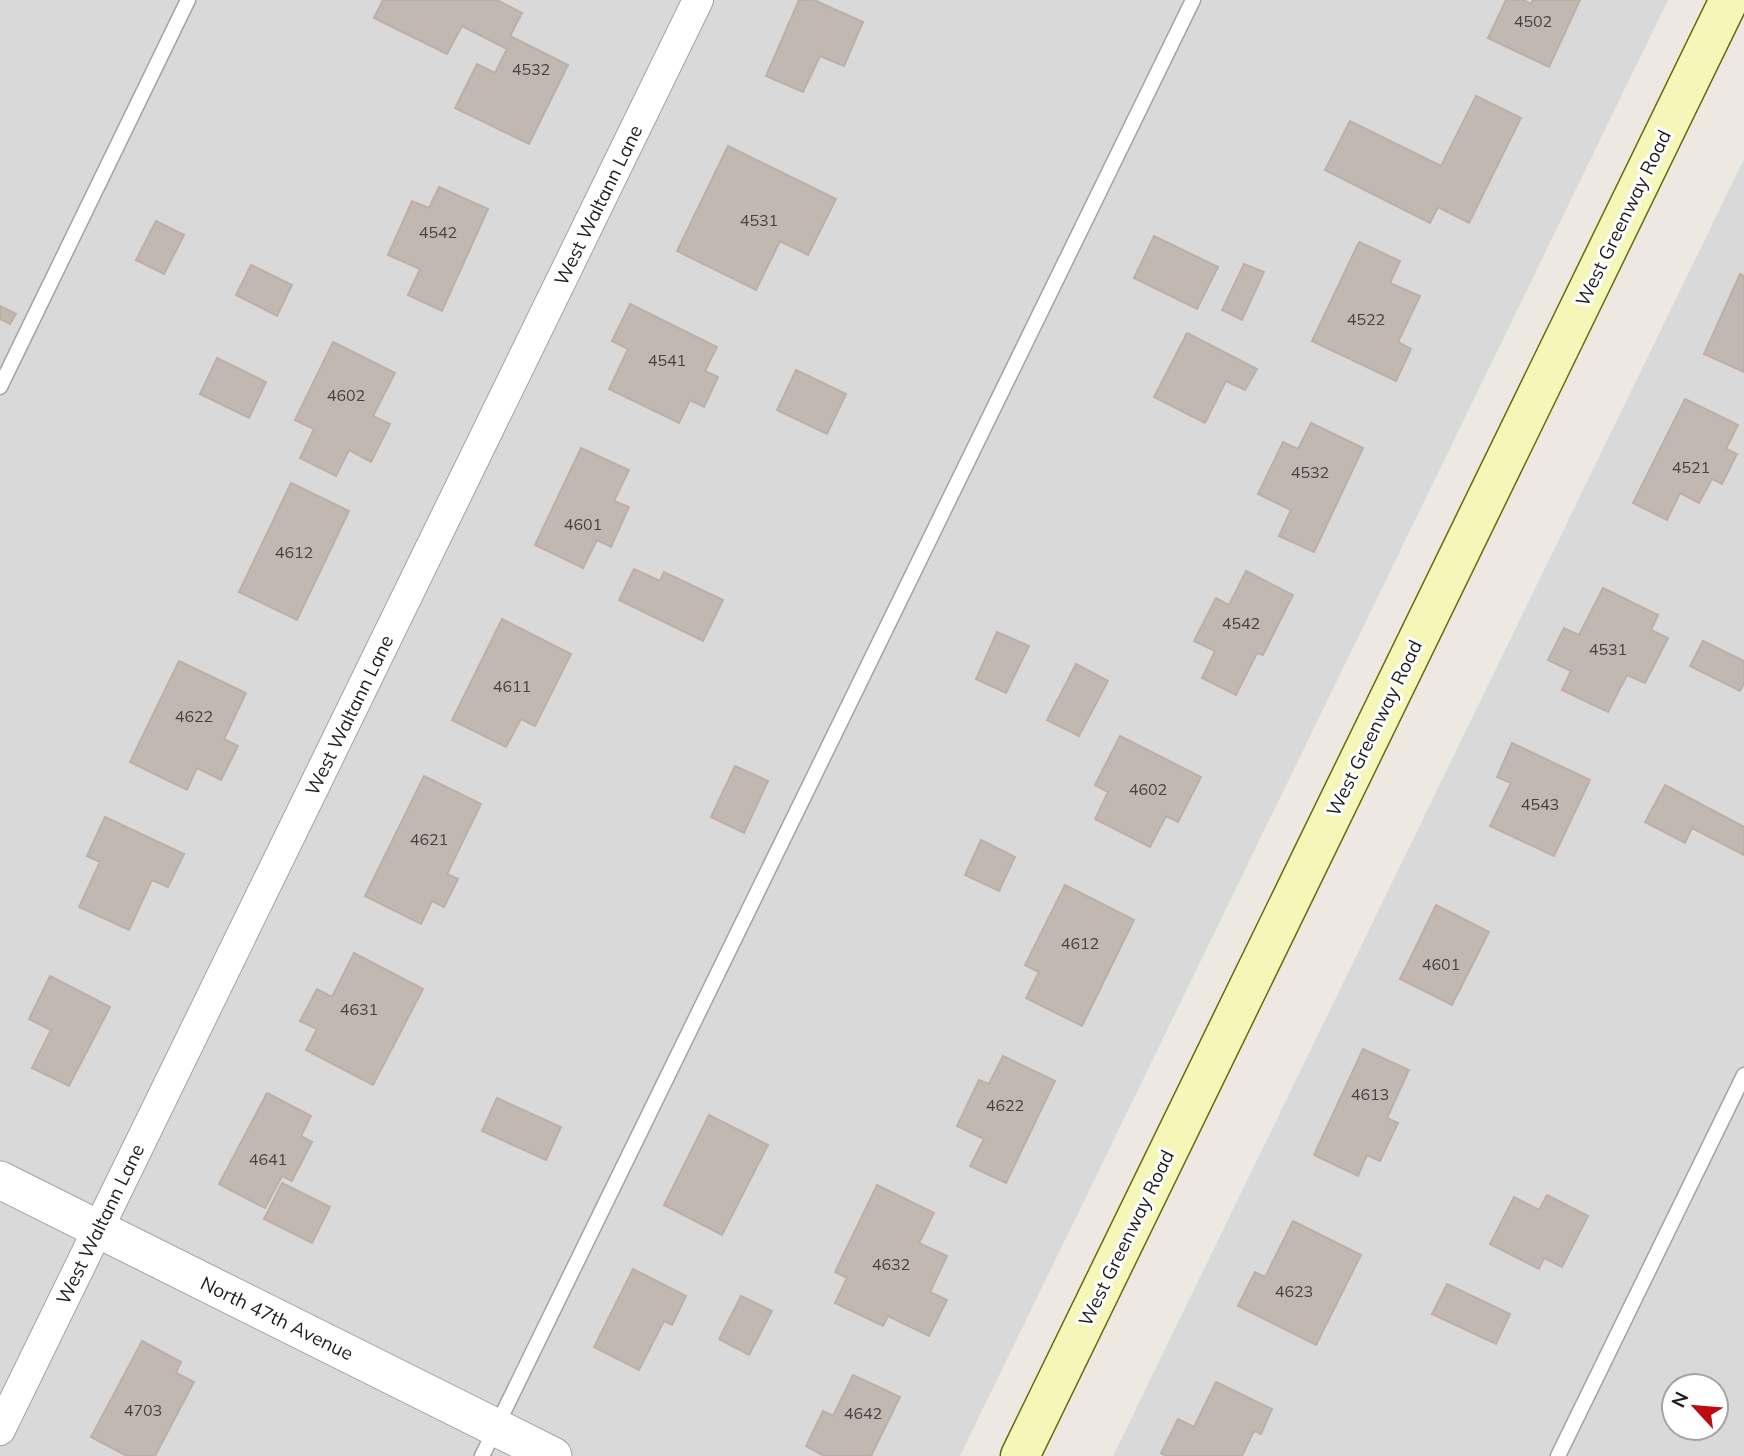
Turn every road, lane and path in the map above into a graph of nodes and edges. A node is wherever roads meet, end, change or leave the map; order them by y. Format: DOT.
graph roads {
  1 [pos="188,0"];
  2 [pos="698,0"];
  3 [pos="1193,0"];
  4 [pos="1729,0"];
  5 [pos="0,387"];
  6 [pos="1744,1075"];
  7 [pos="0,1180"];
  8 [pos="97,1229"];
  9 [pos="0,1430"];
  10 [pos="489,1441"];
  11 [pos="554,1456"];
  12 [pos="1020,1456"];
  13 [pos="1558,1456"];
  1 -- 5 [label="lane"];
  2 -- 8 [label="street, West Waltann Lane"];
  3 -- 10 [label="lane"];
  4 -- 12 [label="main road, West Greenway Road"];
  6 -- 13 [label="lane"];
  7 -- 8 [label="street, North 47th Avenue"];
  8 -- 9 [label="street, West Waltann Lane"];
  8 -- 10 [label="street, North 47th Avenue"];
  10 -- 11 [label="street, North 47th Avenue"];
}
